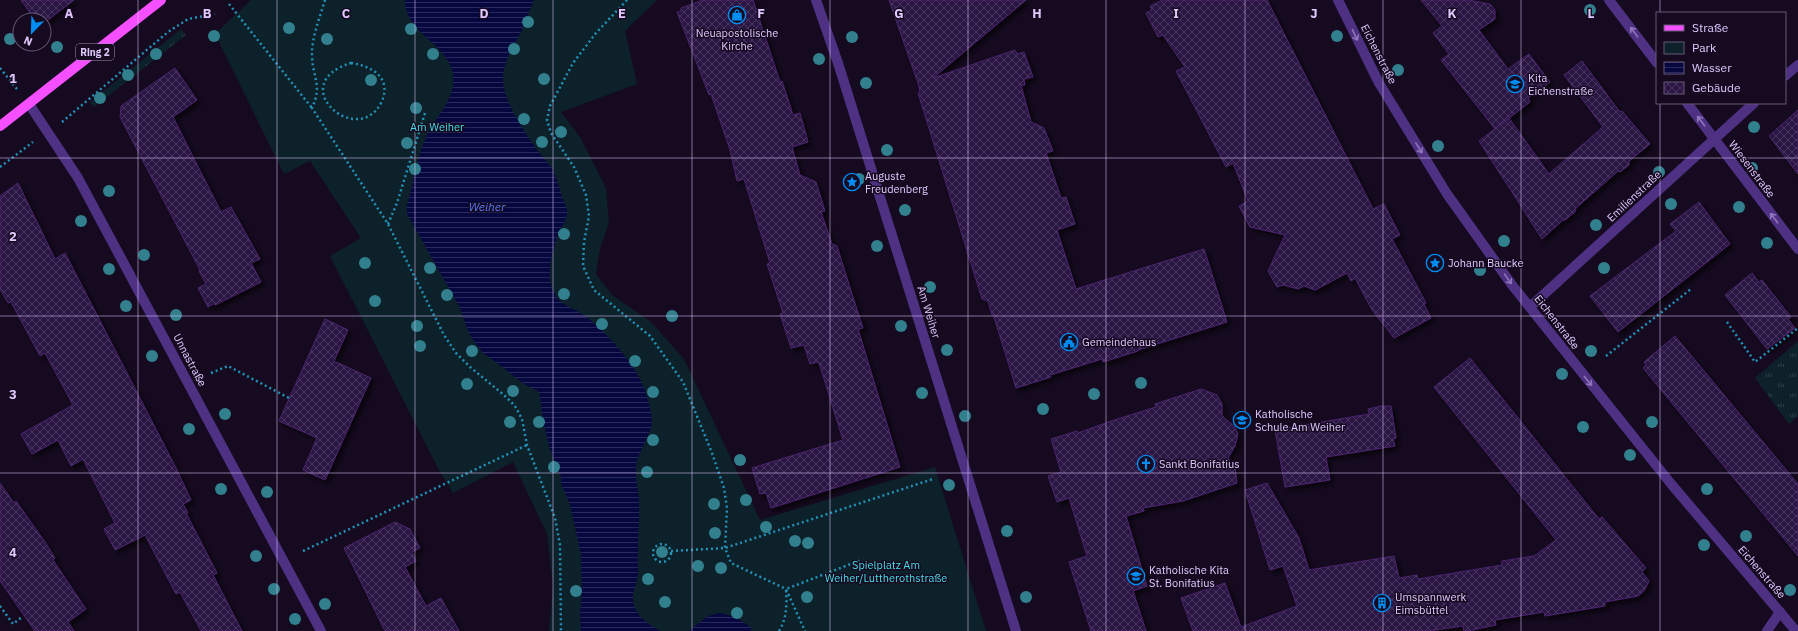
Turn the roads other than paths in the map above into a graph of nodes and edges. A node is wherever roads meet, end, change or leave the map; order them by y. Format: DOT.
graph roads {
  1 [pos="161,0"];
  2 [pos="816,0"];
  3 [pos="1338,0"];
  4 [pos="1609,0"];
  5 [pos="1656,62"];
  6 [pos="1798,65"];
  7 [pos="1786,75"];
  8 [pos="29,104"];
  9 [pos="1688,104"];
  10 [pos="1753,104"];
  11 [pos="0,126"];
  12 [pos="1714,138"];
  13 [pos="1798,249"];
  14 [pos="1530,307"];
  15 [pos="1780,612"];
  16 [pos="321,631"];
  17 [pos="1016,631"];
  18 [pos="1767,631"];
  19 [pos="1796,631"];
  1 -- 8 [label="main road, Ring 2"];
  2 -- 17 [label="street, Am Weiher"];
  3 -- 14 [label="street, Eichenstraße, one-way"];
  5 -- 4 [label="street, one-way"];
  6 -- 7 [label="street"];
  8 -- 11 [label="main road, Ring 2"];
  8 -- 16 [label="street, Unnastraße"];
  12 -- 9 [label="street, Wiesenstraße, one-way"];
  10 -- 12 [label="street, Emilienstraße"];
  13 -- 12 [label="street, Wiesenstraße, one-way"];
  12 -- 14 [label="street, Emilienstraße"];
  14 -- 15 [label="street, Eichenstraße, one-way"];
  15 -- 18 [label="street"];
  15 -- 19 [label="street, Eichenstraße"];
}
